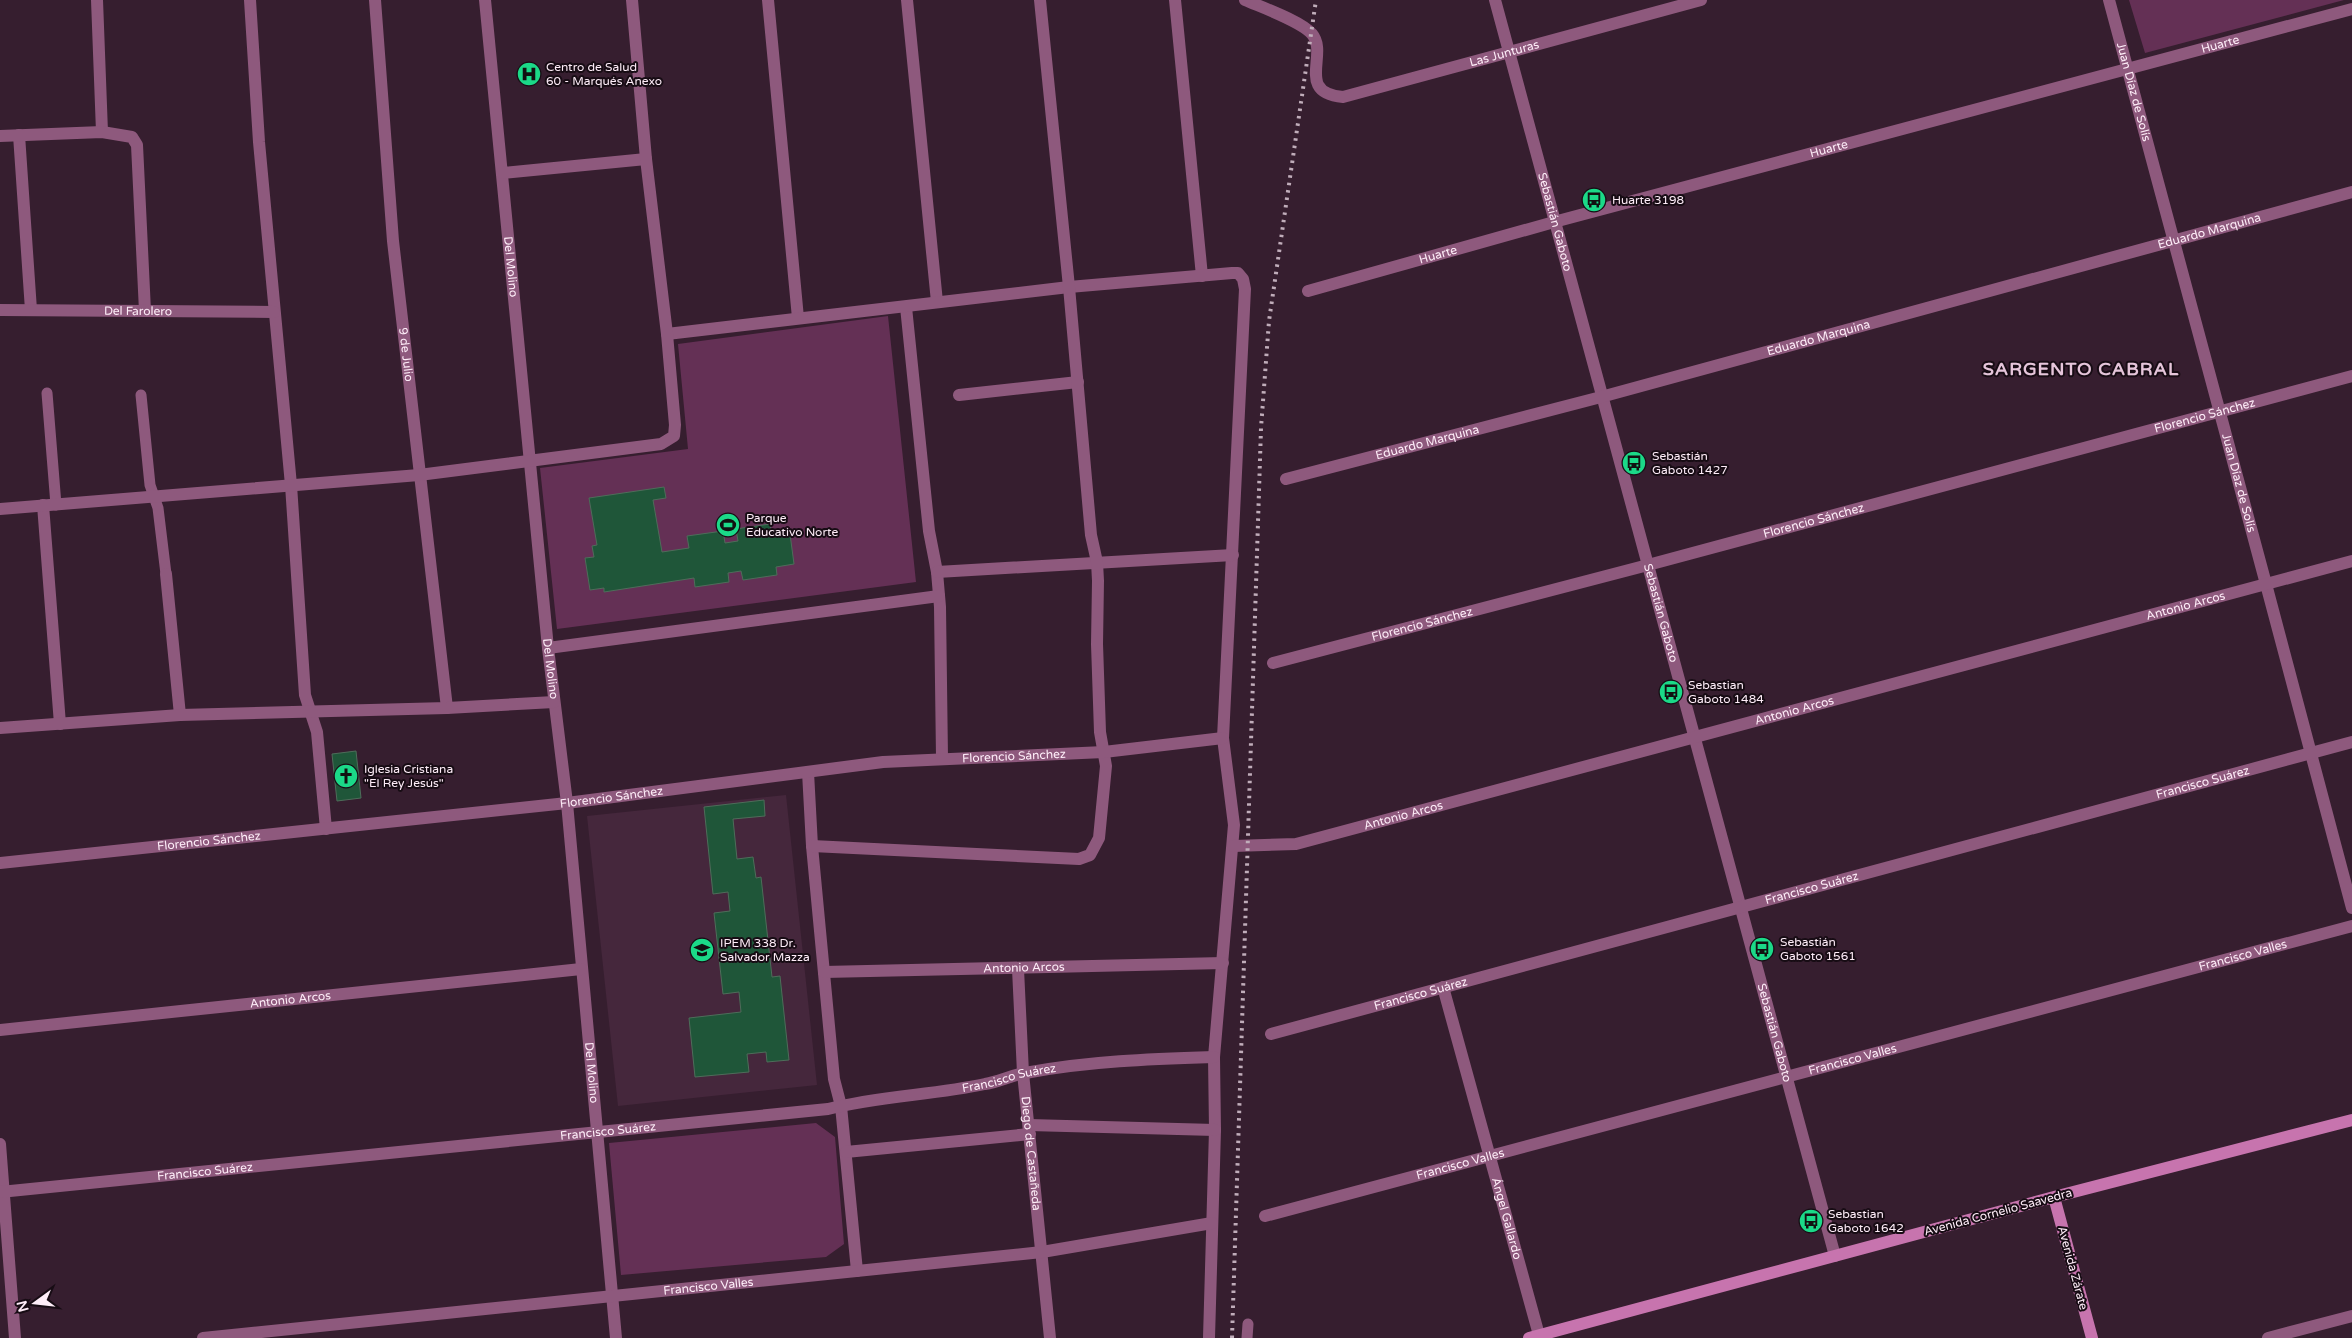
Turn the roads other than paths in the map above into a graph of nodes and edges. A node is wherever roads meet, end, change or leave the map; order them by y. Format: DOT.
graph roads {
  1 [pos="97,0"];
  2 [pos="250,0"];
  3 [pos="375,0"];
  4 [pos="484,0"];
  5 [pos="632,0"];
  6 [pos="768,0"];
  7 [pos="907,0"];
  8 [pos="1040,0"];
  9 [pos="1175,0"];
  10 [pos="1245,0"];
  11 [pos="1495,0"];
  12 [pos="1701,0"];
  13 [pos="2109,0"];
  14 [pos="2352,9"];
  15 [pos="1509,52"];
  16 [pos="2128,68"];
  17 [pos="102,132"];
  18 [pos="19,134"];
  19 [pos="0,136"];
  20 [pos="646,159"];
  21 [pos="502,174"];
  22 [pos="2352,192"];
  23 [pos="1554,222"];
  24 [pos="2174,240"];
  25 [pos="1202,276"];
  26 [pos="1069,287"];
  27 [pos="1308,291"];
  28 [pos="937,302"];
  29 [pos="906,306"];
  30 [pos="0,310"];
  31 [pos="31,310"];
  32 [pos="145,311"];
  33 [pos="274,312"];
  34 [pos="798,318"];
  35 [pos="667,334"];
  36 [pos="2352,376"];
  37 [pos="1078,382"];
  38 [pos="47,393"];
  39 [pos="141,395"];
  40 [pos="959,395"];
  41 [pos="1601,397"];
  42 [pos="2219,411"];
  43 [pos="530,460"];
  44 [pos="419,475"];
  45 [pos="1286,479"];
  46 [pos="291,485"];
  47 [pos="155,497"];
  48 [pos="56,505"];
  49 [pos="43,506"];
  50 [pos="0,509"];
  51 [pos="1233,555"];
  52 [pos="2352,561"];
  53 [pos="1097,562"];
  54 [pos="1648,565"];
  55 [pos="938,572"];
  56 [pos="166,574"];
  57 [pos="2268,584"];
  58 [pos="939,596"];
  59 [pos="548,648"];
  60 [pos="1273,663"];
  61 [pos="554,702"];
  62 [pos="447,708"];
  63 [pos="311,712"];
  64 [pos="180,714"];
  65 [pos="60,724"];
  66 [pos="0,728"];
  67 [pos="1694,736"];
  68 [pos="1223,738"];
  69 [pos="2352,742"];
  70 [pos="1104,752"];
  71 [pos="2311,752"];
  72 [pos="942,758"];
  73 [pos="808,772"];
  74 [pos="567,804"];
  75 [pos="326,829"];
  76 [pos="812,846"];
  77 [pos="1233,846"];
  78 [pos="0,863"];
  79 [pos="1740,907"];
  80 [pos="2352,908"];
  81 [pos="2352,926"];
  82 [pos="1223,963"];
  83 [pos="581,969"];
  84 [pos="1018,969"];
  85 [pos="824,972"];
  86 [pos="1443,987"];
  87 [pos="0,1030"];
  88 [pos="1271,1034"];
  89 [pos="1214,1057"];
  90 [pos="1023,1073"];
  91 [pos="1786,1078"];
  92 [pos="841,1106"];
  93 [pos="2352,1120"];
  94 [pos="1029,1130"];
  95 [pos="1215,1130"];
  96 [pos="598,1133"];
  97 [pos="0,1144"];
  98 [pos="846,1152"];
  99 [pos="1490,1156"];
  100 [pos="2,1192"];
  101 [pos="2054,1197"];
  102 [pos="1265,1216"];
  103 [pos="1212,1223"];
  104 [pos="1042,1252"];
  105 [pos="1834,1256"];
  106 [pos="857,1271"];
  107 [pos="612,1296"];
  108 [pos="2352,1316"];
  109 [pos="1248,1324"];
  110 [pos="1534,1337"];
  111 [pos="15,1338"];
  112 [pos="203,1338"];
  113 [pos="616,1338"];
  114 [pos="1050,1338"];
  115 [pos="1209,1338"];
  116 [pos="1247,1338"];
  117 [pos="2092,1338"];
  118 [pos="2268,1338"];
  1 -- 17 [label="street"];
  2 -- 33 [label="street"];
  3 -- 44 [label="street, 9 de Julio"];
  4 -- 21 [label="street, Del Molino"];
  5 -- 20 [label="street"];
  6 -- 34 [label="street"];
  7 -- 28 [label="street"];
  8 -- 26 [label="street"];
  9 -- 25 [label="street"];
  10 -- 15 [label="street, Las Junturas"];
  11 -- 15 [label="street, Sebastián Gaboto"];
  12 -- 15 [label="street, Las Junturas"];
  13 -- 16 [label="street, Juan Díaz de Solís"];
  14 -- 16 [label="street, Huarte"];
  15 -- 23 [label="street, Sebastián Gaboto"];
  16 -- 23 [label="street, Huarte"];
  16 -- 24 [label="street, Juan Díaz de Solís"];
  17 -- 18 [label="street"];
  17 -- 32 [label="street"];
  18 -- 19 [label="street"];
  18 -- 31 [label="street"];
  20 -- 21 [label="street"];
  20 -- 35 [label="street"];
  21 -- 43 [label="street, Del Molino"];
  22 -- 24 [label="street, Eduardo Marquina"];
  23 -- 27 [label="street, Huarte"];
  23 -- 41 [label="street, Sebastián Gaboto"];
  24 -- 41 [label="street, Eduardo Marquina"];
  24 -- 42 [label="street, Juan Díaz de Solís"];
  25 -- 26 [label="street"];
  25 -- 51 [label="street"];
  26 -- 28 [label="street"];
  26 -- 37 [label="street"];
  28 -- 29 [label="street"];
  29 -- 34 [label="street"];
  29 -- 55 [label="street"];
  30 -- 31 [label="street, Del Farolero"];
  31 -- 32 [label="street, Del Farolero"];
  32 -- 33 [label="street, Del Farolero"];
  33 -- 46 [label="street"];
  34 -- 35 [label="street"];
  35 -- 43 [label="street"];
  36 -- 42 [label="street, Florencio Sánchez"];
  37 -- 40 [label="street"];
  37 -- 53 [label="street"];
  38 -- 48 [label="lane"];
  39 -- 47 [label="lane"];
  41 -- 45 [label="street, Eduardo Marquina"];
  41 -- 54 [label="street, Sebastián Gaboto"];
  42 -- 54 [label="street, Florencio Sánchez"];
  42 -- 57 [label="street, Juan Díaz de Solís"];
  43 -- 44 [label="street"];
  43 -- 59 [label="street, Del Molino"];
  44 -- 46 [label="street"];
  44 -- 62 [label="street, 9 de Julio"];
  46 -- 47 [label="street"];
  46 -- 63 [label="street"];
  47 -- 48 [label="street"];
  47 -- 56 [label="lane"];
  48 -- 49 [label="street"];
  49 -- 50 [label="street"];
  49 -- 65 [label="street"];
  51 -- 53 [label="street"];
  51 -- 68 [label="street"];
  52 -- 57 [label="street, Antonio Arcos"];
  53 -- 55 [label="street"];
  53 -- 70 [label="street"];
  54 -- 60 [label="street, Florencio Sánchez"];
  54 -- 67 [label="street, Sebastián Gaboto"];
  55 -- 58 [label="street"];
  56 -- 64 [label="street"];
  57 -- 67 [label="street, Antonio Arcos"];
  57 -- 71 [label="street, Juan Díaz de Solís"];
  58 -- 59 [label="street"];
  58 -- 72 [label="street"];
  59 -- 61 [label="street, Del Molino"];
  61 -- 62 [label="street"];
  61 -- 74 [label="street, Del Molino"];
  62 -- 63 [label="street"];
  63 -- 64 [label="street"];
  63 -- 75 [label="street"];
  64 -- 65 [label="street"];
  65 -- 66 [label="street"];
  67 -- 77 [label="street, Antonio Arcos"];
  67 -- 79 [label="street, Sebastián Gaboto"];
  68 -- 70 [label="street, Florencio Sánchez"];
  68 -- 77 [label="street"];
  69 -- 71 [label="street, Francisco Suárez"];
  70 -- 72 [label="street, Florencio Sánchez"];
  70 -- 76 [label="street"];
  71 -- 79 [label="street, Francisco Suárez"];
  71 -- 80 [label="street, Juan Díaz de Solís"];
  72 -- 73 [label="street, Florencio Sánchez"];
  73 -- 74 [label="street, Florencio Sánchez"];
  73 -- 76 [label="street"];
  74 -- 75 [label="street, Florencio Sánchez"];
  74 -- 83 [label="street, Del Molino"];
  75 -- 78 [label="street, Florencio Sánchez"];
  76 -- 85 [label="street"];
  77 -- 82 [label="street"];
  79 -- 86 [label="street, Francisco Suárez"];
  79 -- 91 [label="street, Sebastián Gaboto"];
  81 -- 91 [label="street, Francisco Valles"];
  82 -- 84 [label="street, Antonio Arcos"];
  82 -- 89 [label="street"];
  83 -- 87 [label="street, Antonio Arcos"];
  83 -- 96 [label="street, Del Molino"];
  84 -- 85 [label="street, Antonio Arcos"];
  84 -- 90 [label="street, Diego de Castañeda"];
  85 -- 92 [label="street"];
  86 -- 88 [label="street, Francisco Suárez"];
  86 -- 99 [label="street, Ángel Gallardo"];
  89 -- 90 [label="street, Francisco Suárez"];
  89 -- 95 [label="street"];
  90 -- 92 [label="street, Francisco Suárez"];
  90 -- 94 [label="street, Diego de Castañeda"];
  91 -- 99 [label="street, Francisco Valles"];
  91 -- 105 [label="street, Sebastián Gaboto"];
  92 -- 96 [label="street, Francisco Suárez"];
  92 -- 98 [label="street"];
  93 -- 101 [label="main road, Avenida Cornelio Saavedra"];
  94 -- 95 [label="street"];
  94 -- 98 [label="street"];
  94 -- 104 [label="street, Diego de Castañeda"];
  95 -- 103 [label="street"];
  96 -- 100 [label="street, Francisco Suárez"];
  96 -- 107 [label="street, Del Molino"];
  97 -- 100 [label="street"];
  98 -- 106 [label="street"];
  99 -- 102 [label="street, Francisco Valles"];
  99 -- 110 [label="street, Ángel Gallardo"];
  100 -- 111 [label="street"];
  101 -- 105 [label="main road, Avenida Cornelio Saavedra"];
  101 -- 117 [label="main road, Avenida Zárate"];
  103 -- 104 [label="street, Francisco Valles"];
  103 -- 115 [label="street"];
  104 -- 106 [label="street, Francisco Valles"];
  104 -- 114 [label="street, Diego de Castañeda"];
  105 -- 110 [label="main road, Avenida Cornelio Saavedra"];
  106 -- 107 [label="street, Francisco Valles"];
  107 -- 112 [label="street, Francisco Valles"];
  107 -- 113 [label="street, Del Molino"];
  108 -- 118 [label="street"];
  109 -- 116 [label="lane"];
}
